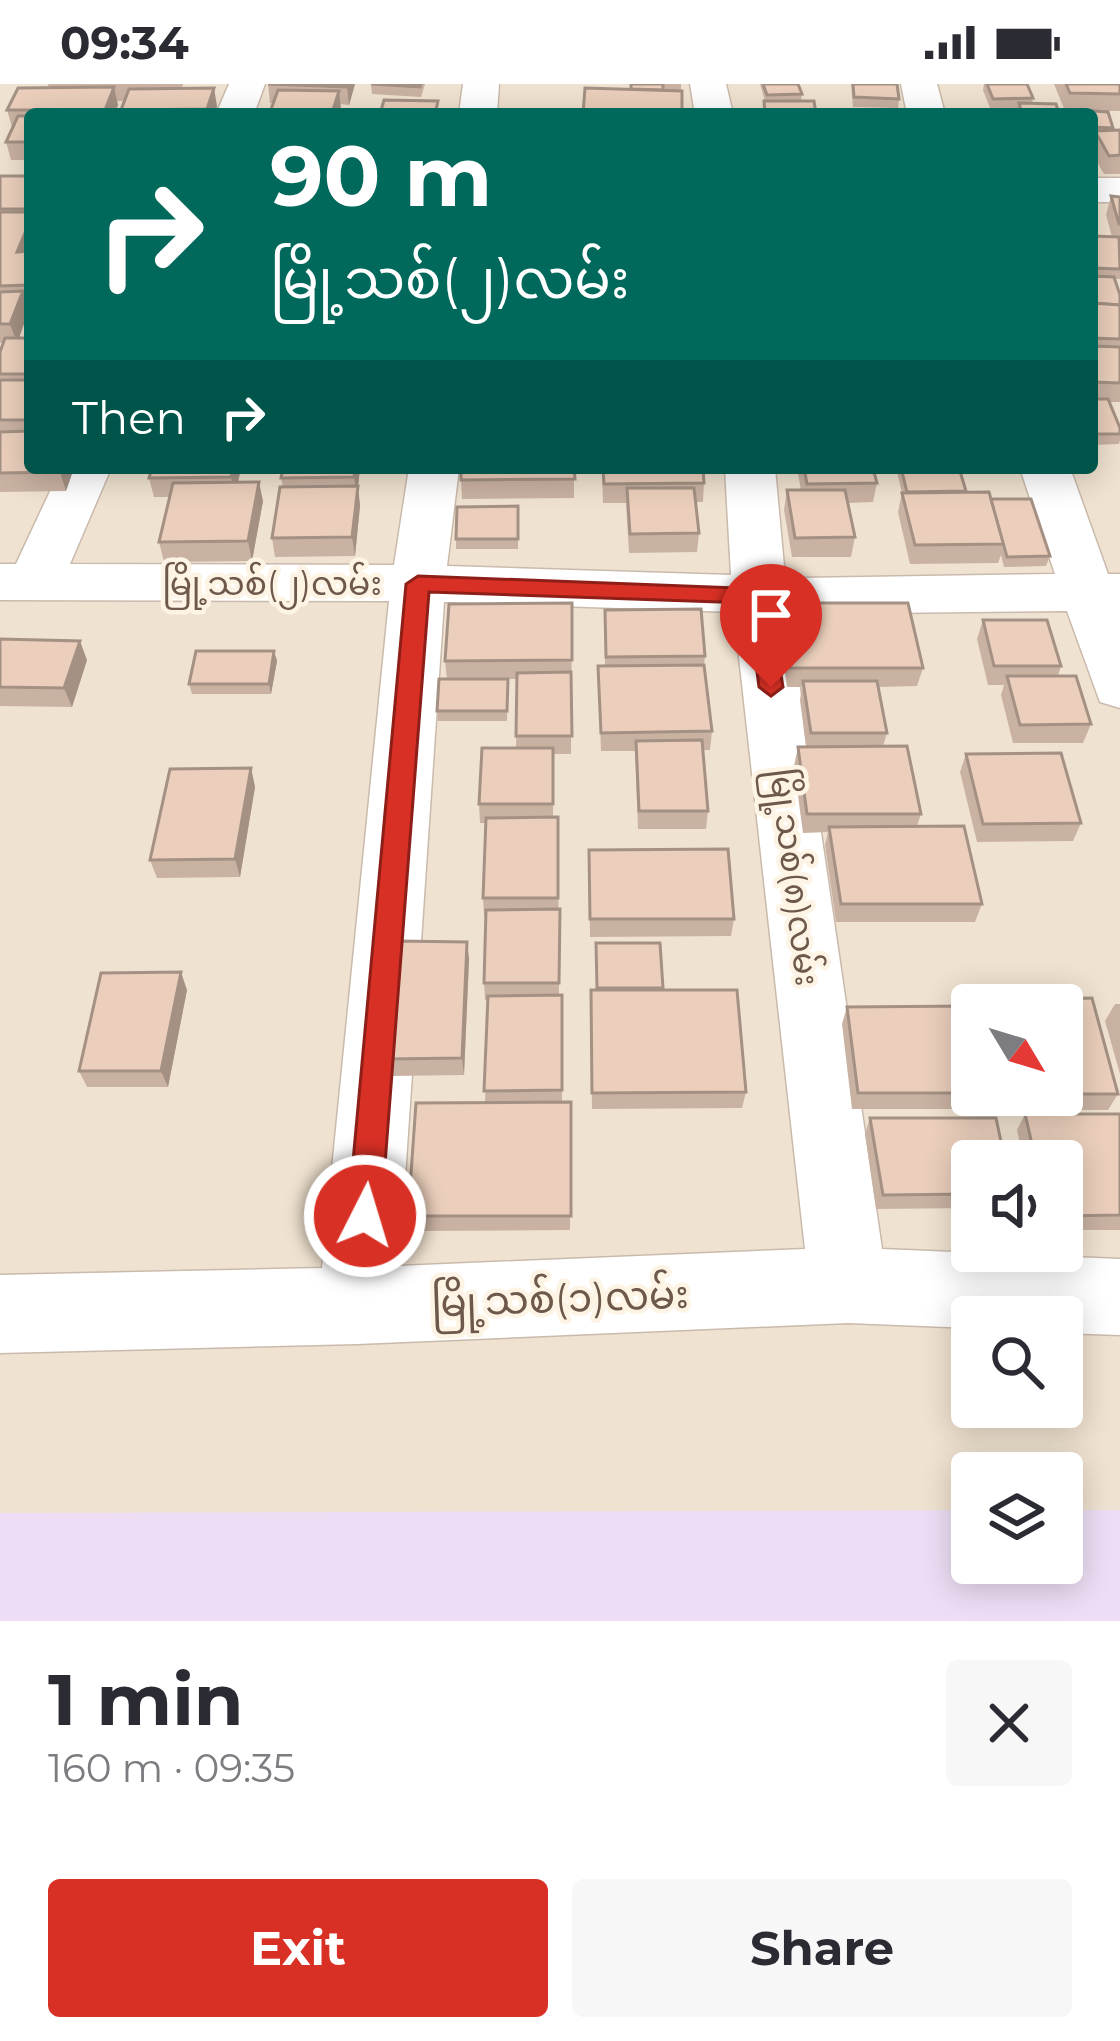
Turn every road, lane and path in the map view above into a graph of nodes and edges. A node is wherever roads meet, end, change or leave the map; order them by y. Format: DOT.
graph roads {
  1 [pos="82,474"];
  2 [pos="433,474"];
  3 [pos="750,474"];
  4 [pos="1048,474"];
  5 [pos="17,582"];
  6 [pos="418,584"];
  7 [pos="1104,591"];
  8 [pos="759,595"];
  9 [pos="1120,687"];
  10 [pos="848,1285"];
  11 [pos="1120,1297"];
  12 [pos="357,1306"];
  13 [pos="0,1314"];
  1 -- 5 [label="street"];
  2 -- 6 [label="street"];
  3 -- 8 [label="street, မြို့သစ်(၈)လမ်း"];
  4 -- 7 [label="street"];
  5 -- 6 [label="street, မြို့သစ်(၂)လမ်း"];
  6 -- 8 [label="street, မြို့သစ်(၂)လမ်း"];
  6 -- 12 [label="street"];
  7 -- 8 [label="street, မြို့သစ်(၂)လမ်း"];
  7 -- 9 [label="street"];
  8 -- 10 [label="street, မြို့သစ်(၈)လမ်း"];
  10 -- 11 [label="street, မြို့သစ်(၁)လမ်း"];
  10 -- 12 [label="street, မြို့သစ်(၁)လမ်း"];
  12 -- 13 [label="street, မြို့သစ်(၁)လမ်း"];
}
